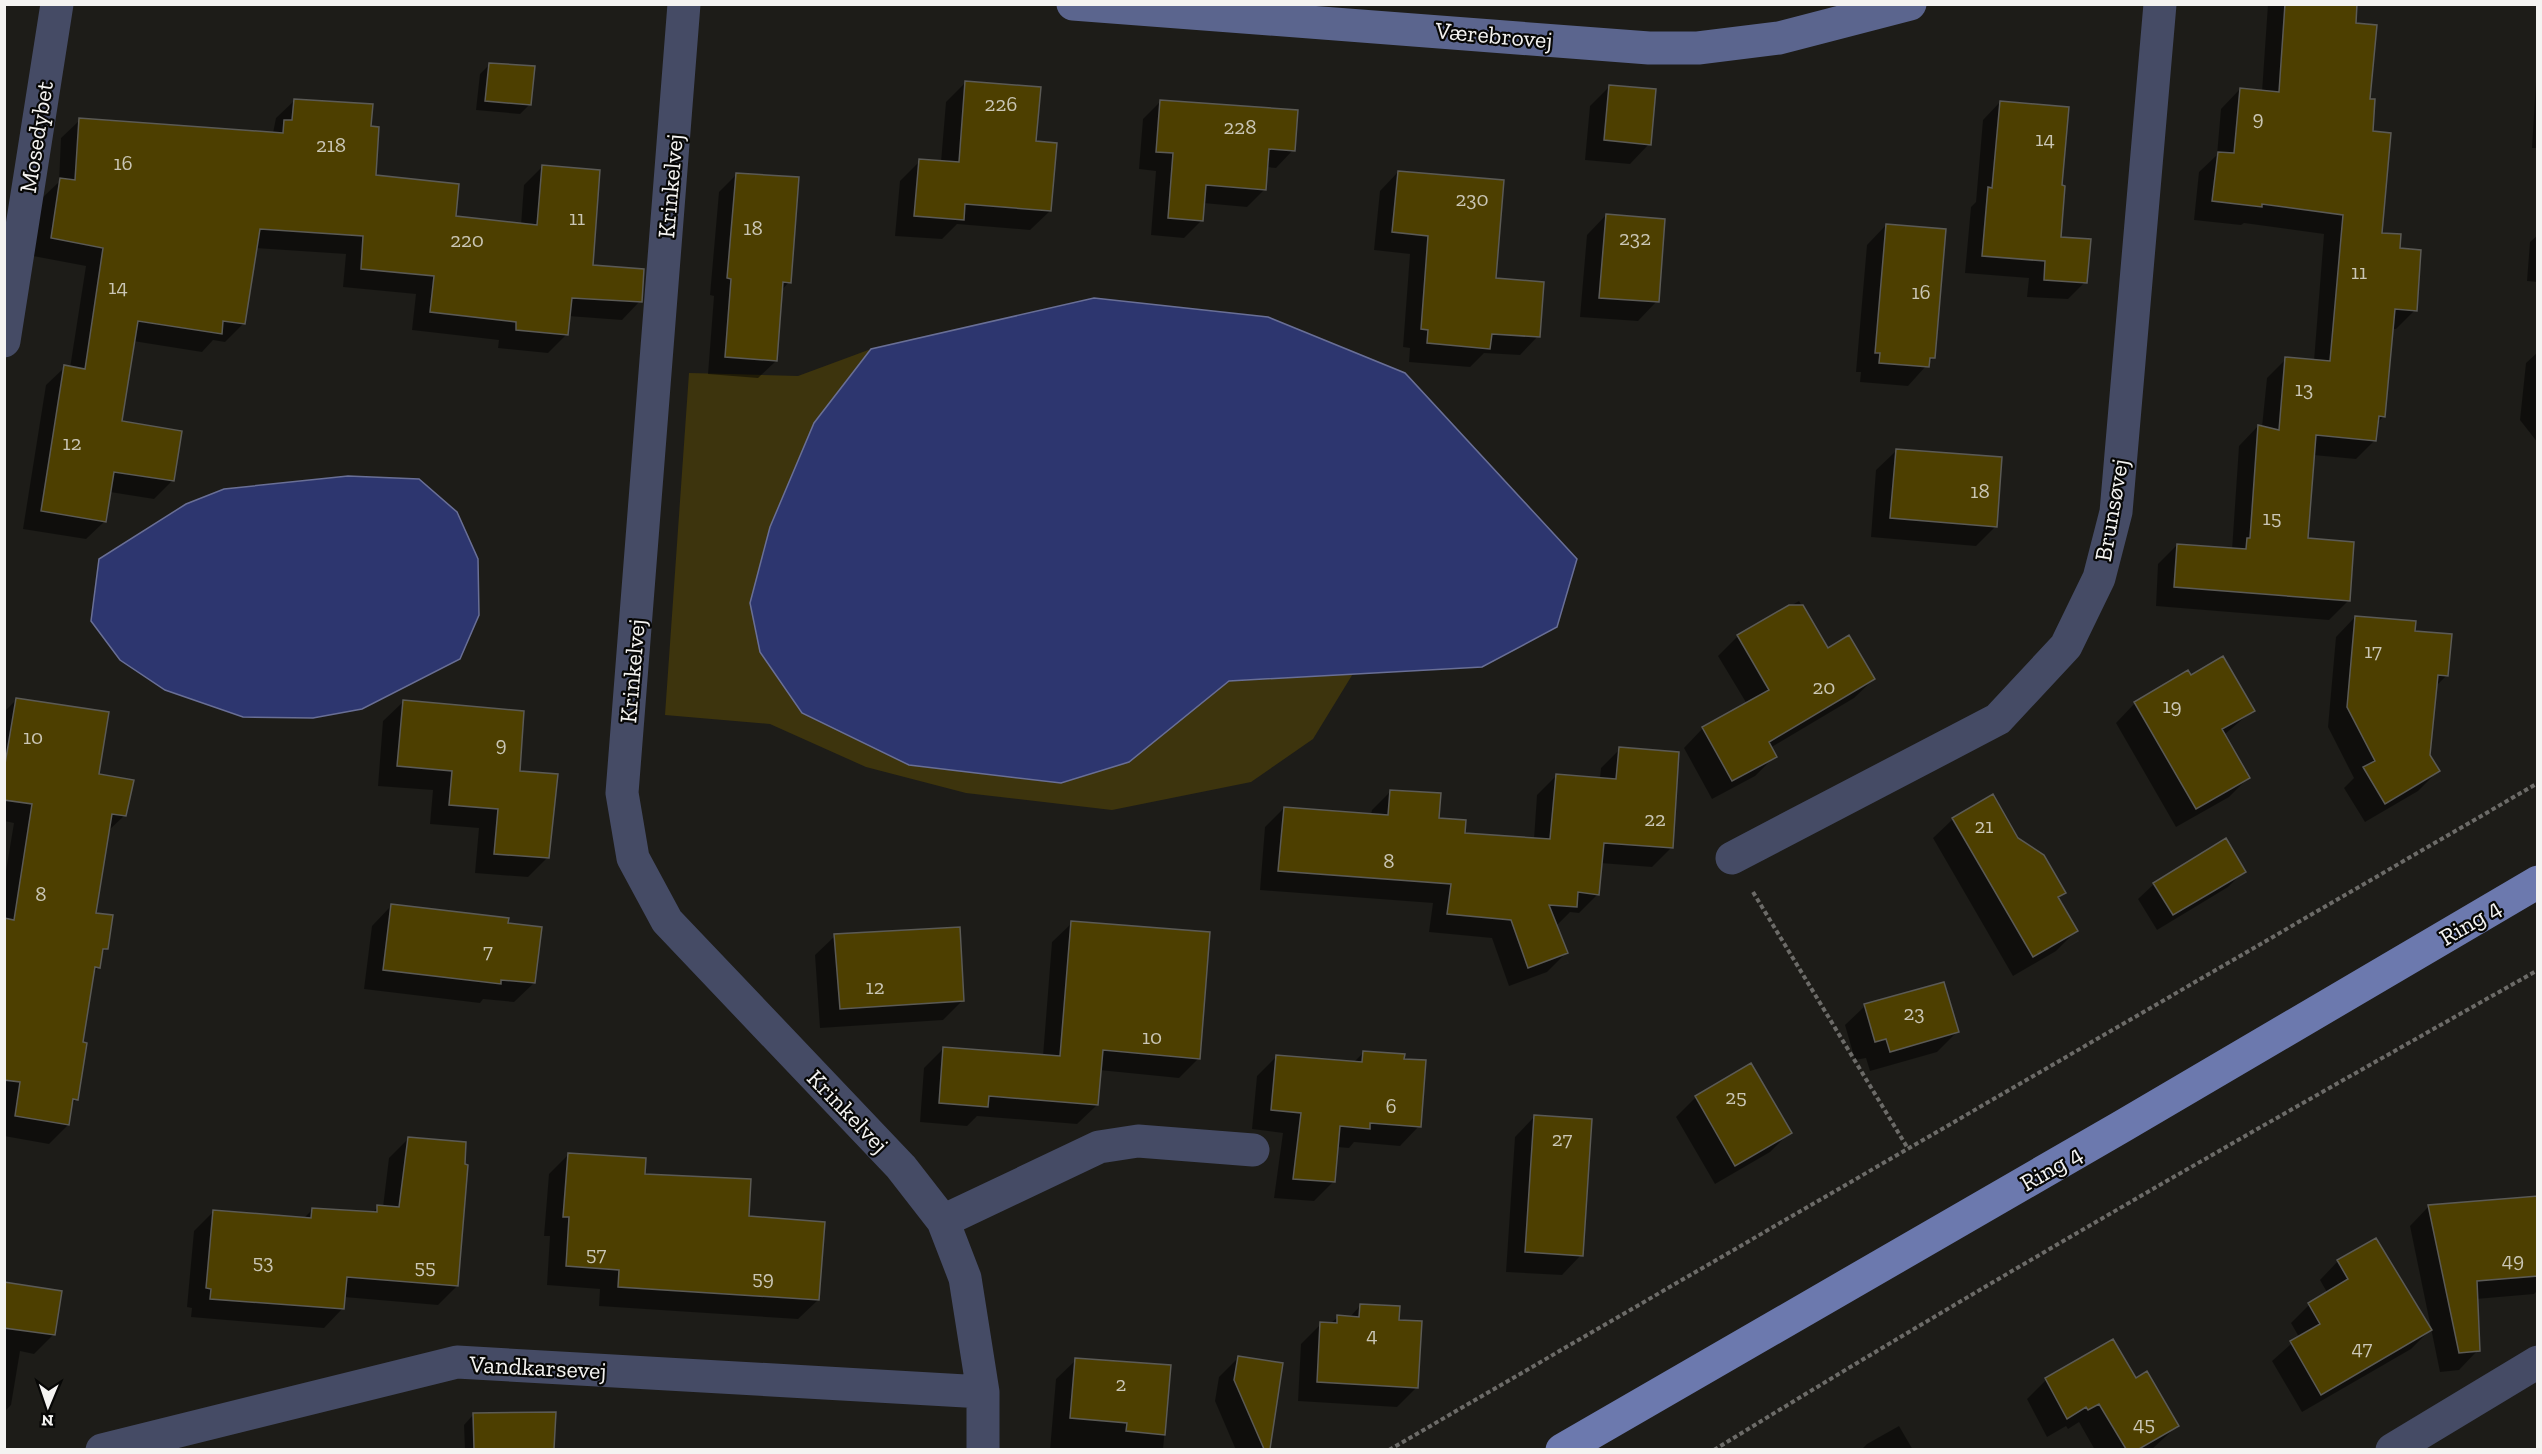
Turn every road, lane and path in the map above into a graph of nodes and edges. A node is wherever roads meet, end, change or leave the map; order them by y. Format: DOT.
graph roads {
  1 [pos="57,4"];
  2 [pos="684,4"];
  3 [pos="1073,4"];
  4 [pos="1910,4"];
  5 [pos="2160,4"];
  6 [pos="4,341"];
  7 [pos="2538,783"];
  8 [pos="1732,858"];
  9 [pos="2538,882"];
  10 [pos="2538,970"];
  11 [pos="1907,1148"];
  12 [pos="1253,1150"];
  13 [pos="943,1221"];
  14 [pos="2538,1362"];
  15 [pos="983,1392"];
  16 [pos="102,1449"];
  17 [pos="983,1449"];
  18 [pos="1389,1449"];
  19 [pos="1562,1449"];
  20 [pos="1714,1449"];
  21 [pos="2392,1449"];
  1 -- 6 [label="street, Mosedybet"];
  2 -- 13 [label="street, Krinkelvej"];
  3 -- 4 [label="street, Værebrovej"];
  5 -- 8 [label="street, Brunsøvej"];
  7 -- 11 [label="path"];
  8 -- 11 [label="path"];
  9 -- 19 [label="main road, Ring 4"];
  10 -- 20 [label="path"];
  11 -- 18 [label="path"];
  12 -- 13 [label="street"];
  13 -- 15 [label="street, Krinkelvej"];
  14 -- 21 [label="street"];
  15 -- 16 [label="street, Vandkarsevej"];
  15 -- 17 [label="street, Krinkelvej"];
}
